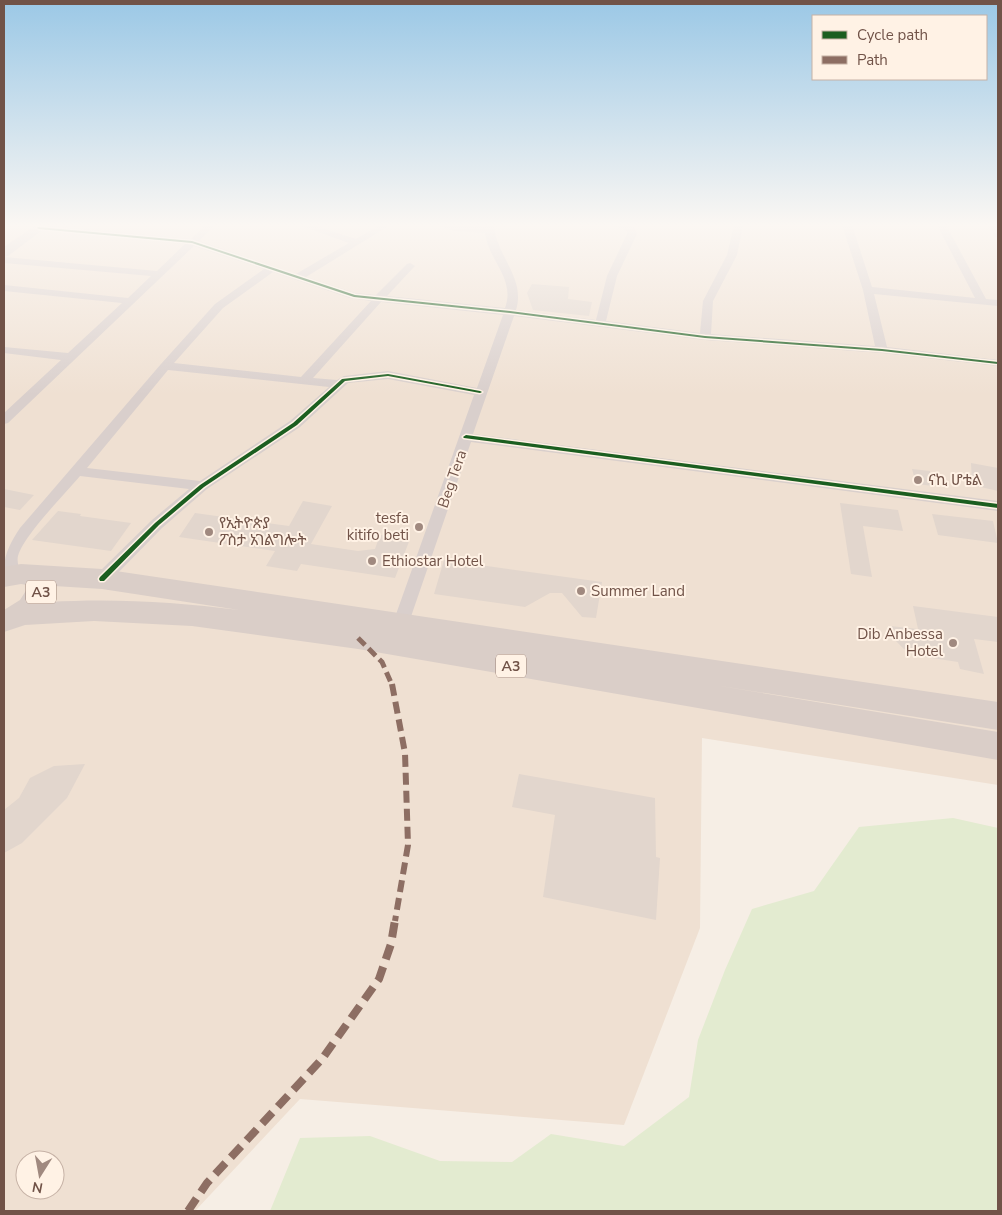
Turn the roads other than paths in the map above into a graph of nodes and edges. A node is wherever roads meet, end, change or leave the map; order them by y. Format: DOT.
graph roads {
  1 [pos="150,282"];
  2 [pos="252,282"];
  3 [pos="307,282"];
  4 [pos="395,282"];
  5 [pos="511,282"];
  6 [pos="610,282"];
  7 [pos="718,282"];
  8 [pos="865,282"];
  9 [pos="972,282"];
  10 [pos="4,288"];
  11 [pos="868,290"];
  12 [pos="379,298"];
  13 [pos="129,301"];
  14 [pos="982,301"];
  15 [pos="998,303"];
  16 [pos="510,312"];
  17 [pos="600,324"];
  18 [pos="705,337"];
  19 [pos="4,350"];
  20 [pos="882,350"];
  21 [pos="69,357"];
  22 [pos="998,363"];
  23 [pos="165,366"];
  24 [pos="305,379"];
  25 [pos="338,384"];
  26 [pos="480,392"];
  27 [pos="4,420"];
  28 [pos="466,438"];
  29 [pos="77,471"];
  30 [pos="202,486"];
  31 [pos="998,506"];
  32 [pos="16,576"];
  33 [pos="102,579"];
  34 [pos="9,620"];
  35 [pos="396,635"];
  36 [pos="994,716"];
  37 [pos="998,746"];
  1 -- 13 [label="street"];
  2 -- 23 [label="street"];
  3 -- 12 [label="street"];
  4 -- 12 [label="street"];
  5 -- 16 [label="street, Beg Tera"];
  6 -- 17 [label="street"];
  7 -- 18 [label="street"];
  8 -- 11 [label="street"];
  9 -- 14 [label="street"];
  10 -- 13 [label="street"];
  11 -- 14 [label="street"];
  11 -- 20 [label="street"];
  12 -- 16 [label="street"];
  12 -- 24 [label="street"];
  13 -- 21 [label="street"];
  14 -- 15 [label="street"];
  16 -- 17 [label="street"];
  16 -- 26 [label="street, Beg Tera"];
  17 -- 18 [label="street"];
  18 -- 20 [label="street"];
  19 -- 21 [label="street"];
  20 -- 22 [label="street"];
  21 -- 27 [label="street"];
  23 -- 24 [label="street"];
  23 -- 29 [label="street"];
  24 -- 25 [label="street"];
  25 -- 26 [label="street"];
  25 -- 30 [label="street"];
  26 -- 28 [label="street, Beg Tera"];
  28 -- 31 [label="street"];
  28 -- 35 [label="street, Beg Tera"];
  29 -- 30 [label="street"];
  29 -- 32 [label="street"];
  30 -- 33 [label="street"];
  32 -- 33 [label="highway, A3"];
  32 -- 34 [label="highway, A3"];
  33 -- 35 [label="highway, A3"];
  34 -- 35 [label="highway, A3"];
  35 -- 36 [label="highway, A3"];
  35 -- 37 [label="highway, A3"];
  36 -- 37 [label="highway"];
}
